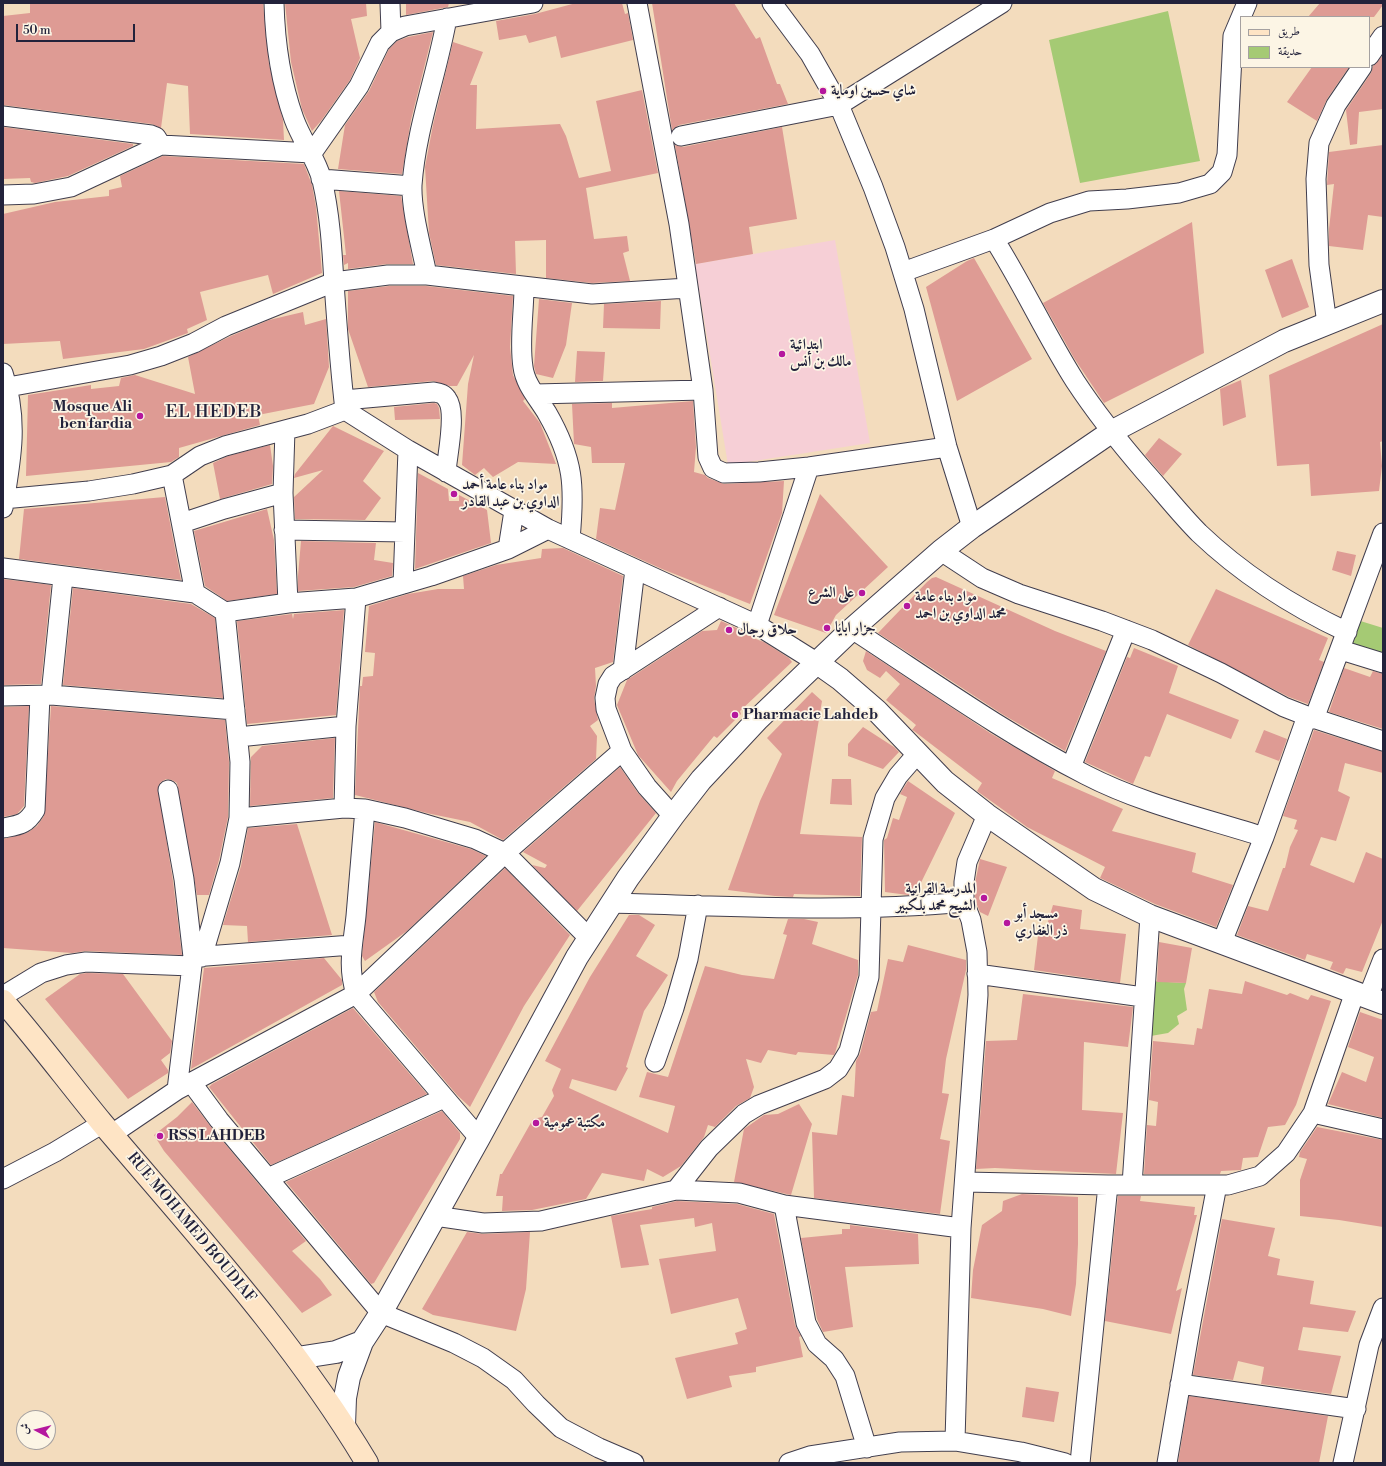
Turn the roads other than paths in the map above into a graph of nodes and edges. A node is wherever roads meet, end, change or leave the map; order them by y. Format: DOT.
graph roads {
  1 [pos="274,3"];
  2 [pos="390,3"];
  3 [pos="533,3"];
  4 [pos="637,3"];
  5 [pos="772,3"];
  6 [pos="1002,3"];
  7 [pos="1247,3"];
  8 [pos="1241,16"];
  9 [pos="447,18"];
  10 [pos="1240,20"];
  11 [pos="392,32"];
  12 [pos="1383,36"];
  13 [pos="1370,55"];
  14 [pos="1361,68"];
  15 [pos="839,105"];
  16 [pos="3,116"];
  17 [pos="681,136"];
  18 [pos="161,145"];
  19 [pos="312,153"];
  20 [pos="321,179"];
  21 [pos="412,186"];
  22 [pos="3,195"];
  23 [pos="994,239"];
  24 [pos="903,272"];
  25 [pos="427,276"];
  26 [pos="334,282"];
  27 [pos="524,287"];
  28 [pos="688,288"];
  29 [pos="1383,301"];
  30 [pos="1327,324"];
  31 [pos="5,380"];
  32 [pos="703,390"];
  33 [pos="535,394"];
  34 [pos="344,405"];
  35 [pos="285,430"];
  36 [pos="1110,432"];
  37 [pos="946,447"];
  38 [pos="408,450"];
  39 [pos="809,467"];
  40 [pos="446,472"];
  41 [pos="172,475"];
  42 [pos="283,493"];
  43 [pos="4,502"];
  44 [pos="514,511"];
  45 [pos="182,523"];
  46 [pos="972,527"];
  47 [pos="548,529"];
  48 [pos="284,530"];
  49 [pos="405,532"];
  50 [pos="1383,533"];
  51 [pos="570,539"];
  52 [pos="508,549"];
  53 [pos="941,551"];
  54 [pos="3,568"];
  55 [pos="635,569"];
  56 [pos="63,577"];
  57 [pos="403,584"];
  58 [pos="195,593"];
  59 [pos="356,598"];
  60 [pos="288,603"];
  61 [pos="719,607"];
  62 [pos="225,612"];
  63 [pos="757,625"];
  64 [pos="852,628"];
  65 [pos="1126,630"];
  66 [pos="1347,632"];
  67 [pos="1341,650"];
  68 [pos="816,662"];
  69 [pos="1383,663"];
  70 [pos="623,670"];
  71 [pos="45,695"];
  72 [pos="3,696"];
  73 [pos="235,710"];
  74 [pos="1310,718"];
  75 [pos="346,726"];
  76 [pos="238,737"];
  77 [pos="1383,741"];
  78 [pos="622,751"];
  79 [pos="917,754"];
  80 [pos="1071,767"];
  81 [pos="168,790"];
  82 [pos="344,808"];
  83 [pos="365,809"];
  84 [pos="988,815"];
  85 [pos="673,816"];
  86 [pos="239,818"];
  87 [pos="3,828"];
  88 [pos="1264,837"];
  89 [pos="505,853"];
  90 [pos="964,902"];
  91 [pos="611,903"];
  92 [pos="698,905"];
  93 [pos="870,907"];
  94 [pos="1150,916"];
  95 [pos="589,938"];
  96 [pos="1222,942"];
  97 [pos="352,945"];
  98 [pos="1383,959"];
  99 [pos="196,960"];
  100 [pos="978,974"];
  101 [pos="356,994"];
  102 [pos="3,996"];
  103 [pos="1144,997"];
  104 [pos="1369,997"];
  105 [pos="3,1001"];
  106 [pos="655,1062"];
  107 [pos="184,1086"];
  108 [pos="444,1098"];
  109 [pos="1313,1113"];
  110 [pos="107,1129"];
  111 [pos="1383,1129"];
  112 [pos="479,1138"];
  113 [pos="268,1178"];
  114 [pos="3,1179"];
  115 [pos="965,1182"];
  116 [pos="1108,1185"];
  117 [pos="1132,1185"];
  118 [pos="1217,1185"];
  119 [pos="676,1190"];
  120 [pos="784,1205"];
  121 [pos="435,1216"];
  122 [pos="961,1228"];
  123 [pos="1383,1308"];
  124 [pos="381,1313"];
  125 [pos="362,1342"];
  126 [pos="297,1358"];
  127 [pos="1180,1384"];
  128 [pos="1356,1409"];
  129 [pos="344,1425"];
  130 [pos="955,1441"];
  131 [pos="867,1448"];
  132 [pos="367,1463"];
  133 [pos="634,1463"];
  134 [pos="789,1463"];
  135 [pos="1065,1463"];
  136 [pos="1080,1463"];
  137 [pos="1167,1463"];
  138 [pos="1343,1463"];
  1 -- 19 [label="street"];
  2 -- 11 [label="street"];
  3 -- 9 [label="street"];
  4 -- 28 [label="street"];
  5 -- 15 [label="street"];
  6 -- 15 [label="street"];
  7 -- 8 [label="street"];
  9 -- 11 [label="street"];
  9 -- 21 [label="street"];
  10 -- 23 [label="street"];
  11 -- 19 [label="street"];
  12 -- 13 [label="street"];
  14 -- 30 [label="street"];
  15 -- 17 [label="street"];
  15 -- 24 [label="street"];
  16 -- 18 [label="street"];
  18 -- 19 [label="street"];
  18 -- 22 [label="street"];
  19 -- 20 [label="street"];
  20 -- 21 [label="street"];
  20 -- 26 [label="street"];
  21 -- 25 [label="street"];
  23 -- 24 [label="street"];
  23 -- 36 [label="street"];
  24 -- 37 [label="street"];
  25 -- 26 [label="street"];
  25 -- 27 [label="street"];
  26 -- 31 [label="street"];
  26 -- 34 [label="street"];
  27 -- 28 [label="street"];
  27 -- 33 [label="street"];
  28 -- 32 [label="street"];
  29 -- 30 [label="street"];
  30 -- 36 [label="street"];
  31 -- 43 [label="street"];
  32 -- 33 [label="street"];
  32 -- 39 [label="street"];
  33 -- 51 [label="street"];
  34 -- 35 [label="street"];
  34 -- 38 [label="street"];
  34 -- 40 [label="street"];
  35 -- 41 [label="street"];
  35 -- 42 [label="street"];
  36 -- 46 [label="street"];
  36 -- 66 [label="street"];
  37 -- 39 [label="street"];
  37 -- 46 [label="street"];
  38 -- 40 [label="street"];
  38 -- 49 [label="street"];
  39 -- 63 [label="street"];
  40 -- 44 [label="street"];
  41 -- 43 [label="street"];
  41 -- 45 [label="street"];
  42 -- 45 [label="street"];
  42 -- 48 [label="street"];
  44 -- 47 [label="street"];
  44 -- 52 [label="street"];
  45 -- 58 [label="street"];
  46 -- 53 [label="street"];
  47 -- 51 [label="street"];
  47 -- 52 [label="street"];
  48 -- 49 [label="street"];
  48 -- 60 [label="street"];
  49 -- 57 [label="street"];
  50 -- 66 [label="street"];
  51 -- 55 [label="street"];
  52 -- 57 [label="street"];
  53 -- 64 [label="street"];
  53 -- 65 [label="street"];
  54 -- 56 [label="street"];
  55 -- 61 [label="street"];
  55 -- 70 [label="street"];
  56 -- 58 [label="street"];
  56 -- 71 [label="street"];
  57 -- 59 [label="street"];
  58 -- 62 [label="street"];
  59 -- 60 [label="street"];
  59 -- 75 [label="street"];
  60 -- 62 [label="street"];
  61 -- 63 [label="street"];
  61 -- 70 [label="street"];
  62 -- 73 [label="street"];
  63 -- 68 [label="street"];
  64 -- 68 [label="street"];
  64 -- 80 [label="street"];
  65 -- 74 [label="street"];
  65 -- 80 [label="street"];
  66 -- 67 [label="street"];
  67 -- 69 [label="street"];
  67 -- 74 [label="street"];
  68 -- 79 [label="street"];
  68 -- 85 [label="street"];
  70 -- 78 [label="street"];
  71 -- 72 [label="street"];
  71 -- 73 [label="street"];
  71 -- 87 [label="street"];
  73 -- 76 [label="street"];
  74 -- 77 [label="street"];
  74 -- 88 [label="street"];
  75 -- 76 [label="street"];
  75 -- 82 [label="street"];
  76 -- 86 [label="street"];
  78 -- 85 [label="street"];
  78 -- 89 [label="street"];
  79 -- 84 [label="street"];
  79 -- 93 [label="street"];
  80 -- 88 [label="street"];
  81 -- 99 [label="street"];
  82 -- 83 [label="street"];
  82 -- 86 [label="street"];
  83 -- 89 [label="street"];
  83 -- 97 [label="street"];
  84 -- 90 [label="street"];
  84 -- 94 [label="street"];
  85 -- 91 [label="street"];
  86 -- 99 [label="street"];
  88 -- 96 [label="street"];
  89 -- 95 [label="street"];
  89 -- 101 [label="street"];
  90 -- 93 [label="street"];
  90 -- 100 [label="street"];
  91 -- 92 [label="street"];
  91 -- 95 [label="street"];
  92 -- 93 [label="street"];
  92 -- 106 [label="street"];
  93 -- 119 [label="street"];
  94 -- 96 [label="street"];
  94 -- 103 [label="street"];
  95 -- 112 [label="street"];
  96 -- 104 [label="street"];
  97 -- 99 [label="street"];
  97 -- 101 [label="street"];
  98 -- 104 [label="street"];
  99 -- 102 [label="street"];
  99 -- 107 [label="street"];
  100 -- 103 [label="street"];
  100 -- 115 [label="street"];
  101 -- 107 [label="street"];
  101 -- 108 [label="street"];
  103 -- 117 [label="street"];
  104 -- 109 [label="street"];
  105 -- 110 [label="main road, RUE MOHAMED BOUDIAF"];
  107 -- 110 [label="street"];
  107 -- 113 [label="street"];
  108 -- 112 [label="street"];
  108 -- 113 [label="street"];
  109 -- 111 [label="street"];
  109 -- 118 [label="street"];
  110 -- 114 [label="street"];
  110 -- 126 [label="main road, RUE MOHAMED BOUDIAF"];
  112 -- 121 [label="street"];
  113 -- 124 [label="street"];
  115 -- 116 [label="street"];
  115 -- 122 [label="street"];
  116 -- 117 [label="street"];
  116 -- 136 [label="street"];
  117 -- 118 [label="street"];
  118 -- 127 [label="street"];
  119 -- 120 [label="street"];
  119 -- 121 [label="street"];
  120 -- 122 [label="street"];
  120 -- 131 [label="street"];
  121 -- 124 [label="street"];
  122 -- 130 [label="street"];
  123 -- 128 [label="street"];
  124 -- 125 [label="street"];
  124 -- 133 [label="street"];
  125 -- 126 [label="street"];
  125 -- 129 [label="street"];
  126 -- 129 [label="main road, RUE MOHAMED BOUDIAF"];
  127 -- 128 [label="street"];
  127 -- 137 [label="street"];
  128 -- 138 [label="street"];
  129 -- 132 [label="main road, RUE MOHAMED BOUDIAF"];
  130 -- 131 [label="street"];
  130 -- 135 [label="street"];
  131 -- 134 [label="street"];
}
